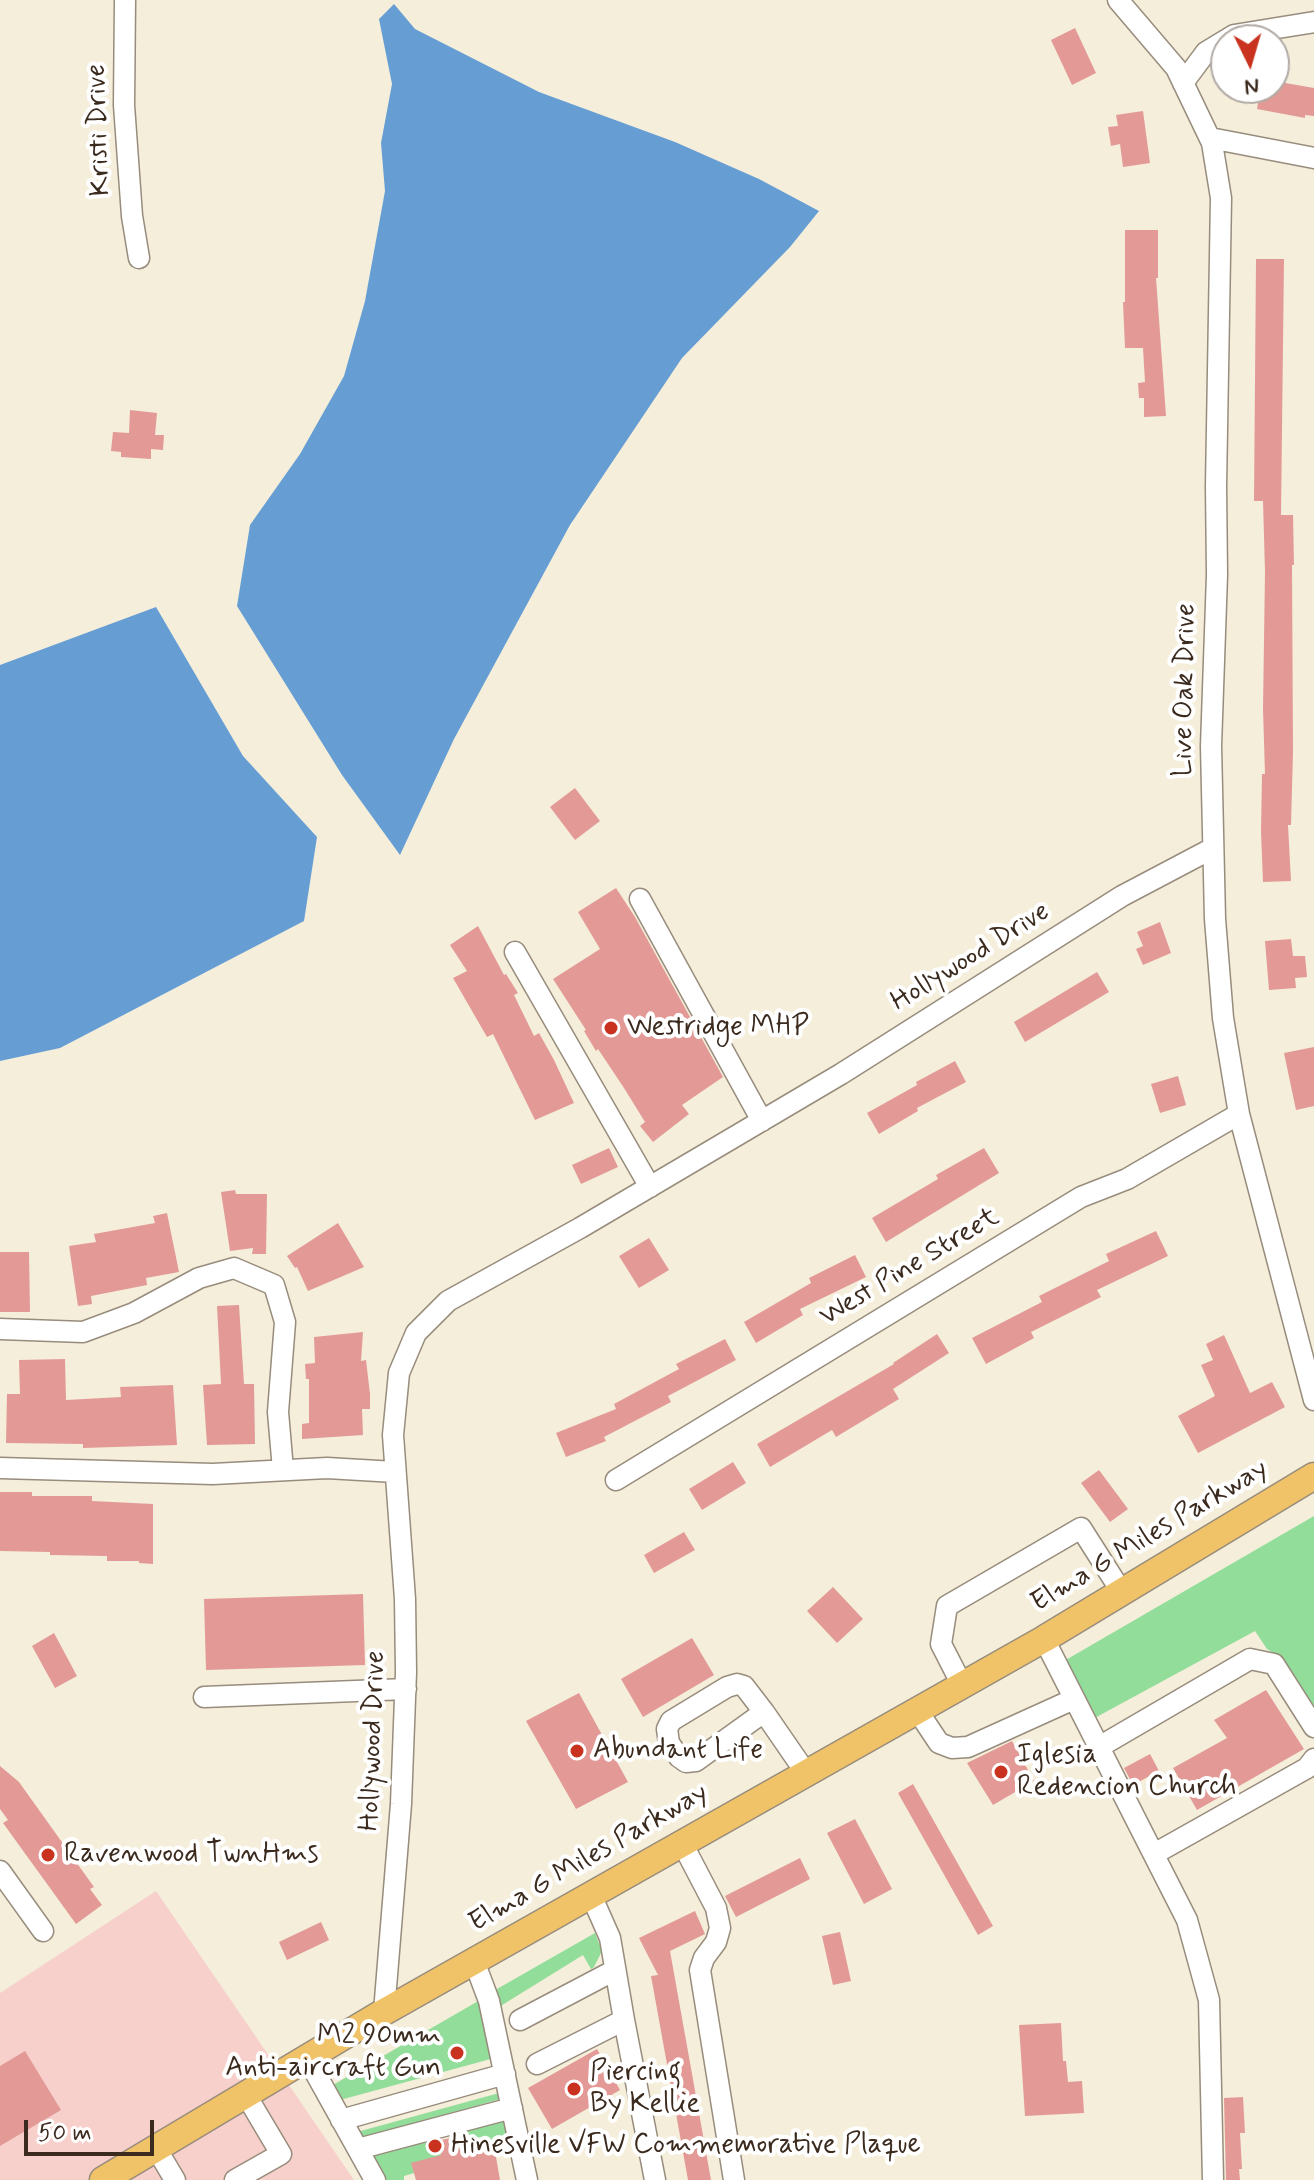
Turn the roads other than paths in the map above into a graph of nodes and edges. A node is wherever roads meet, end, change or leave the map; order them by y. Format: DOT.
graph roads {
  1 [pos="125,0"];
  2 [pos="1118,0"];
  3 [pos="1314,22"];
  4 [pos="1183,83"];
  5 [pos="1210,138"];
  6 [pos="1314,158"];
  7 [pos="139,258"];
  8 [pos="1213,848"];
  9 [pos="640,899"];
  10 [pos="515,952"];
  11 [pos="1239,1114"];
  12 [pos="762,1121"];
  13 [pos="650,1187"];
  14 [pos="0,1329"];
  15 [pos="1304,1330"];
  16 [pos="1314,1400"];
  17 [pos="0,1468"];
  18 [pos="283,1470"];
  19 [pos="395,1472"];
  20 [pos="1314,1476"];
  21 [pos="616,1480"];
  22 [pos="1121,1591"];
  23 [pos="1044,1639"];
  24 [pos="962,1685"];
  25 [pos="406,1689"];
  26 [pos="204,1697"];
  27 [pos="1074,1699"];
  28 [pos="917,1710"];
  29 [pos="764,1712"];
  30 [pos="1314,1727"];
  31 [pos="1099,1747"];
  32 [pos="1314,1759"];
  33 [pos="806,1773"];
  34 [pos="682,1843"];
  35 [pos="1154,1854"];
  36 [pos="0,1871"];
  37 [pos="591,1895"];
  38 [pos="43,1931"];
  39 [pos="474,1961"];
  40 [pos="615,1970"];
  41 [pos="384,2012"];
  42 [pos="520,2020"];
  43 [pos="624,2020"];
  44 [pos="307,2058"];
  45 [pos="537,2064"];
  46 [pos="505,2074"];
  47 [pos="246,2095"];
  48 [pos="512,2108"];
  49 [pos="341,2120"];
  50 [pos="156,2148"];
  51 [pos="358,2149"];
  52 [pos="103,2180"];
  53 [pos="175,2180"];
  54 [pos="235,2180"];
  55 [pos="375,2180"];
  56 [pos="527,2180"];
  57 [pos="655,2180"];
  58 [pos="734,2180"];
  59 [pos="1213,2180"];
  1 -- 7 [label="street, Kristi Drive"];
  2 -- 4 [label="street, Live Oak Drive"];
  3 -- 4 [label="street"];
  4 -- 5 [label="street, Live Oak Drive"];
  5 -- 6 [label="street"];
  5 -- 8 [label="street, Live Oak Drive"];
  8 -- 11 [label="street, Live Oak Drive"];
  8 -- 12 [label="street, Hollywood Drive"];
  9 -- 12 [label="street"];
  10 -- 13 [label="street"];
  11 -- 15 [label="street, Live Oak Drive"];
  11 -- 21 [label="street, West Pine Street"];
  12 -- 13 [label="street, Hollywood Drive"];
  13 -- 19 [label="street, Hollywood Drive"];
  14 -- 18 [label="street"];
  15 -- 16 [label="street, Live Oak Drive"];
  17 -- 18 [label="street"];
  18 -- 19 [label="street"];
  19 -- 25 [label="street, Hollywood Drive"];
  20 -- 22 [label="main road, Elma G Miles Parkway"];
  22 -- 23 [label="main road, Elma G Miles Parkway"];
  22 -- 24 [label="street"];
  23 -- 24 [label="main road, Elma G Miles Parkway"];
  23 -- 27 [label="street"];
  24 -- 28 [label="main road, Elma G Miles Parkway"];
  25 -- 26 [label="street"];
  25 -- 41 [label="street, Hollywood Drive"];
  27 -- 28 [label="street"];
  27 -- 31 [label="street"];
  28 -- 33 [label="main road, Elma G Miles Parkway"];
  29 -- 29 [label="street"];
  29 -- 33 [label="street"];
  30 -- 31 [label="street"];
  31 -- 35 [label="street"];
  32 -- 35 [label="street"];
  33 -- 34 [label="main road, Elma G Miles Parkway"];
  34 -- 37 [label="main road, Elma G Miles Parkway"];
  34 -- 58 [label="street"];
  35 -- 59 [label="street"];
  36 -- 38 [label="street"];
  37 -- 39 [label="main road, Elma G Miles Parkway"];
  37 -- 40 [label="street"];
  39 -- 41 [label="main road, Elma G Miles Parkway"];
  39 -- 46 [label="street"];
  40 -- 42 [label="street"];
  40 -- 43 [label="street"];
  41 -- 44 [label="main road, Elma G Miles Parkway"];
  43 -- 45 [label="street"];
  43 -- 57 [label="street"];
  44 -- 47 [label="main road, Elma G Miles Parkway"];
  44 -- 49 [label="street"];
  46 -- 48 [label="street"];
  46 -- 49 [label="street"];
  47 -- 50 [label="main road, Elma G Miles Parkway"];
  47 -- 54 [label="street"];
  48 -- 51 [label="street"];
  48 -- 56 [label="street"];
  49 -- 51 [label="street"];
  50 -- 52 [label="main road, Elma G Miles Parkway"];
  50 -- 53 [label="street"];
  51 -- 55 [label="street"];
}
